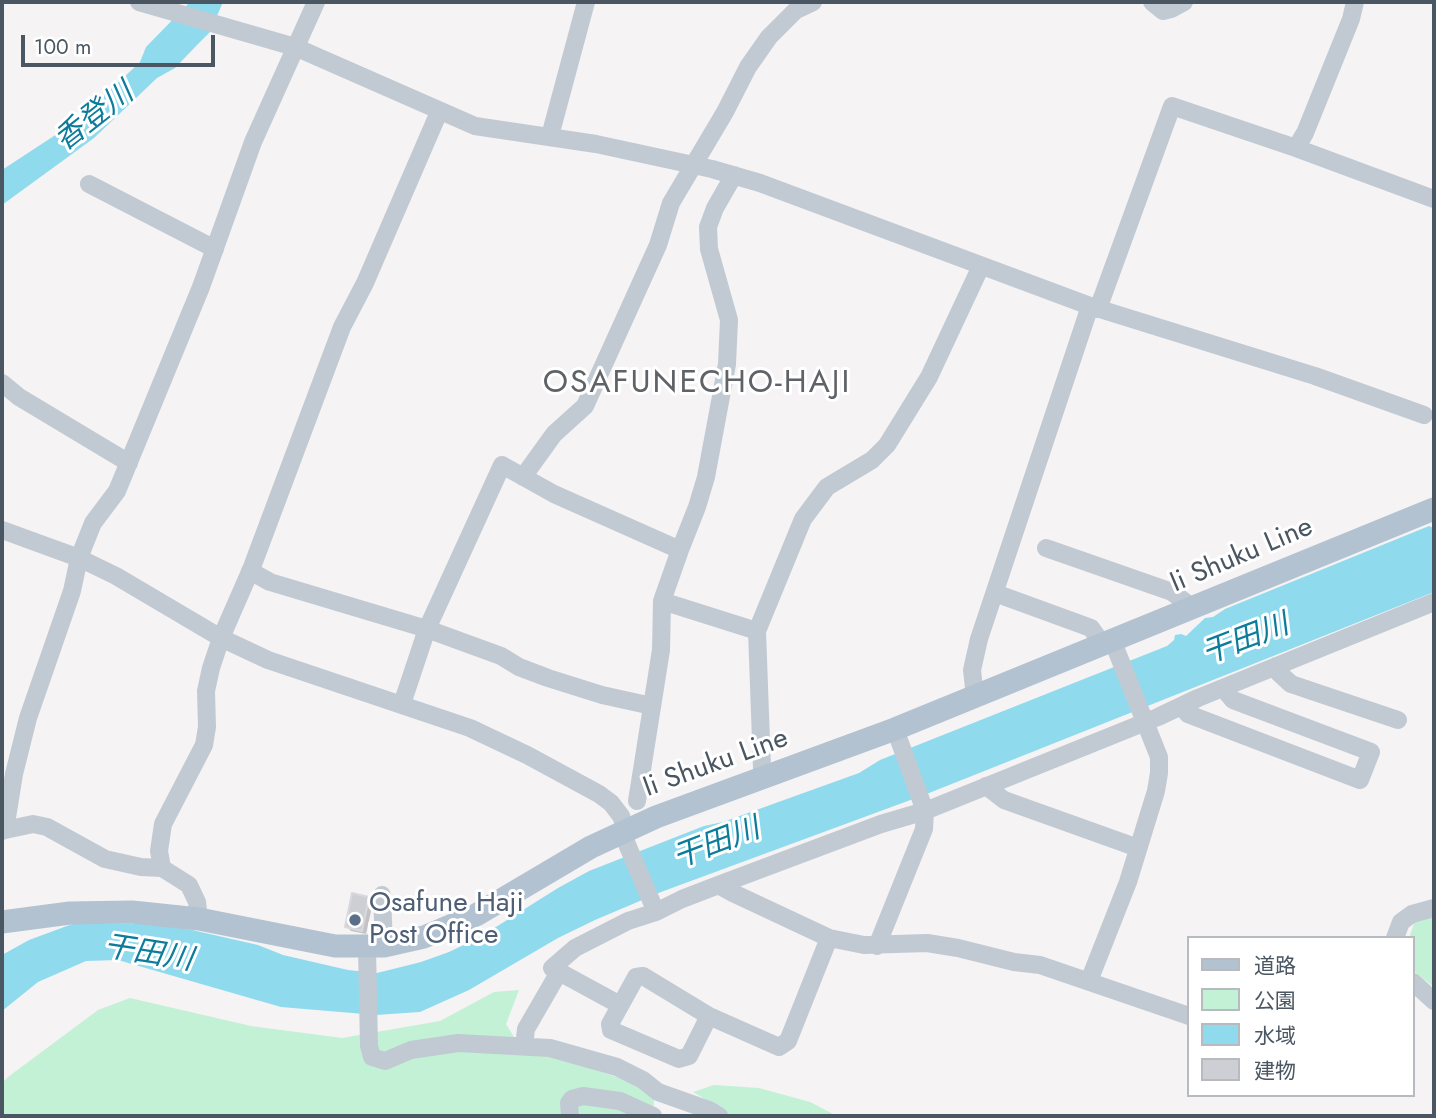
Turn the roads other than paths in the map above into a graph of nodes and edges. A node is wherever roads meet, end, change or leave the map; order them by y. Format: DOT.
graph roads {
  1 [pos="139,2"];
  2 [pos="316,2"];
  3 [pos="586,2"];
  4 [pos="1152,2"];
  5 [pos="1184,2"];
  6 [pos="1354,2"];
  7 [pos="808,3"];
  8 [pos="295,47"];
  9 [pos="439,112"];
  10 [pos="550,136"];
  11 [pos="1296,148"];
  12 [pos="695,165"];
  13 [pos="734,175"];
  14 [pos="89,184"];
  15 [pos="1434,200"];
  16 [pos="215,249"];
  17 [pos="982,266"];
  18 [pos="1094,307"];
  19 [pos="2,383"];
  20 [pos="1424,415"];
  21 [pos="129,463"];
  22 [pos="523,477"];
  23 [pos="1434,509"];
  24 [pos="2,530"];
  25 [pos="1046,548"];
  26 [pos="680,550"];
  27 [pos="79,558"];
  28 [pos="250,571"];
  29 [pos="995,593"];
  30 [pos="662,601"];
  31 [pos="1434,602"];
  32 [pos="1189,611"];
  33 [pos="427,629"];
  34 [pos="757,632"];
  35 [pos="221,638"];
  36 [pos="1111,648"];
  37 [pos="1276,666"];
  38 [pos="1223,688"];
  39 [pos="975,697"];
  40 [pos="402,704"];
  41 [pos="652,706"];
  42 [pos="1181,706"];
  43 [pos="1144,720"];
  44 [pos="1398,720"];
  45 [pos="897,735"];
  46 [pos="765,778"];
  47 [pos="986,786"];
  48 [pos="637,801"];
  49 [pos="924,807"];
  50 [pos="3,831"];
  51 [pos="626,836"];
  52 [pos="1138,848"];
  53 [pos="162,868"];
  54 [pos="721,884"];
  55 [pos="382,895"];
  56 [pos="654,908"];
  57 [pos="1434,908"];
  58 [pos="199,919"];
  59 [pos="2,922"];
  60 [pos="1392,936"];
  61 [pos="829,938"];
  62 [pos="877,946"];
  63 [pos="373,955"];
  64 [pos="558,972"];
  65 [pos="1089,981"];
  66 [pos="1415,984"];
  67 [pos="1434,1001"];
  68 [pos="620,1005"];
  69 [pos="709,1016"];
  70 [pos="1188,1016"];
  71 [pos="524,1046"];
  72 [pos="570,1116"];
  73 [pos="653,1116"];
  74 [pos="719,1116"];
  1 -- 8 [label="street"];
  2 -- 8 [label="street"];
  3 -- 10 [label="street"];
  4 -- 5 [label="street"];
  6 -- 11 [label="street"];
  7 -- 12 [label="street"];
  8 -- 9 [label="street"];
  8 -- 16 [label="street"];
  9 -- 10 [label="street"];
  9 -- 28 [label="street"];
  10 -- 12 [label="street"];
  11 -- 15 [label="street"];
  11 -- 18 [label="street"];
  12 -- 13 [label="street"];
  12 -- 22 [label="street"];
  13 -- 17 [label="street"];
  13 -- 26 [label="street"];
  14 -- 16 [label="street"];
  16 -- 21 [label="street"];
  17 -- 18 [label="street"];
  17 -- 34 [label="street"];
  18 -- 20 [label="street"];
  18 -- 29 [label="street"];
  19 -- 21 [label="street"];
  21 -- 27 [label="street"];
  22 -- 26 [label="street"];
  22 -- 33 [label="street"];
  23 -- 32 [label="main road, Ii Shuku Line"];
  24 -- 27 [label="street"];
  25 -- 32 [label="street"];
  26 -- 30 [label="street"];
  27 -- 35 [label="street"];
  27 -- 50 [label="street"];
  28 -- 33 [label="street"];
  28 -- 35 [label="street"];
  29 -- 36 [label="street"];
  29 -- 39 [label="street"];
  30 -- 34 [label="street"];
  30 -- 41 [label="street"];
  31 -- 37 [label="street"];
  32 -- 36 [label="main road, Ii Shuku Line"];
  33 -- 40 [label="street"];
  33 -- 41 [label="street"];
  34 -- 46 [label="street"];
  35 -- 40 [label="street"];
  35 -- 53 [label="street"];
  36 -- 39 [label="main road, Ii Shuku Line"];
  36 -- 43 [label="street"];
  37 -- 38 [label="street"];
  37 -- 44 [label="street"];
  38 -- 42 [label="street"];
  38 -- 42 [label="street"];
  39 -- 45 [label="main road, Ii Shuku Line"];
  40 -- 51 [label="street"];
  41 -- 48 [label="street"];
  42 -- 43 [label="street"];
  43 -- 47 [label="street"];
  43 -- 52 [label="street"];
  45 -- 46 [label="main road, Ii Shuku Line"];
  45 -- 49 [label="street"];
  46 -- 51 [label="main road, Ii Shuku Line"];
  47 -- 49 [label="street"];
  47 -- 52 [label="street"];
  49 -- 54 [label="street"];
  49 -- 62 [label="street"];
  50 -- 53 [label="street"];
  51 -- 56 [label="street"];
  51 -- 63 [label="main road, Ii Shuku Line"];
  52 -- 65 [label="street"];
  53 -- 58 [label="street"];
  54 -- 56 [label="street"];
  54 -- 61 [label="street"];
  55 -- 63 [label="street"];
  56 -- 64 [label="street"];
  57 -- 60 [label="street"];
  58 -- 59 [label="main road, Ii Shuku Line"];
  58 -- 63 [label="main road, Ii Shuku Line"];
  61 -- 62 [label="street"];
  61 -- 69 [label="street"];
  62 -- 65 [label="street"];
  63 -- 71 [label="street"];
  64 -- 68 [label="street"];
  64 -- 71 [label="street"];
  65 -- 70 [label="street"];
  66 -- 67 [label="street"];
  68 -- 69 [label="street"];
  68 -- 69 [label="street"];
  71 -- 74 [label="street"];
  72 -- 73 [label="street"];
}
